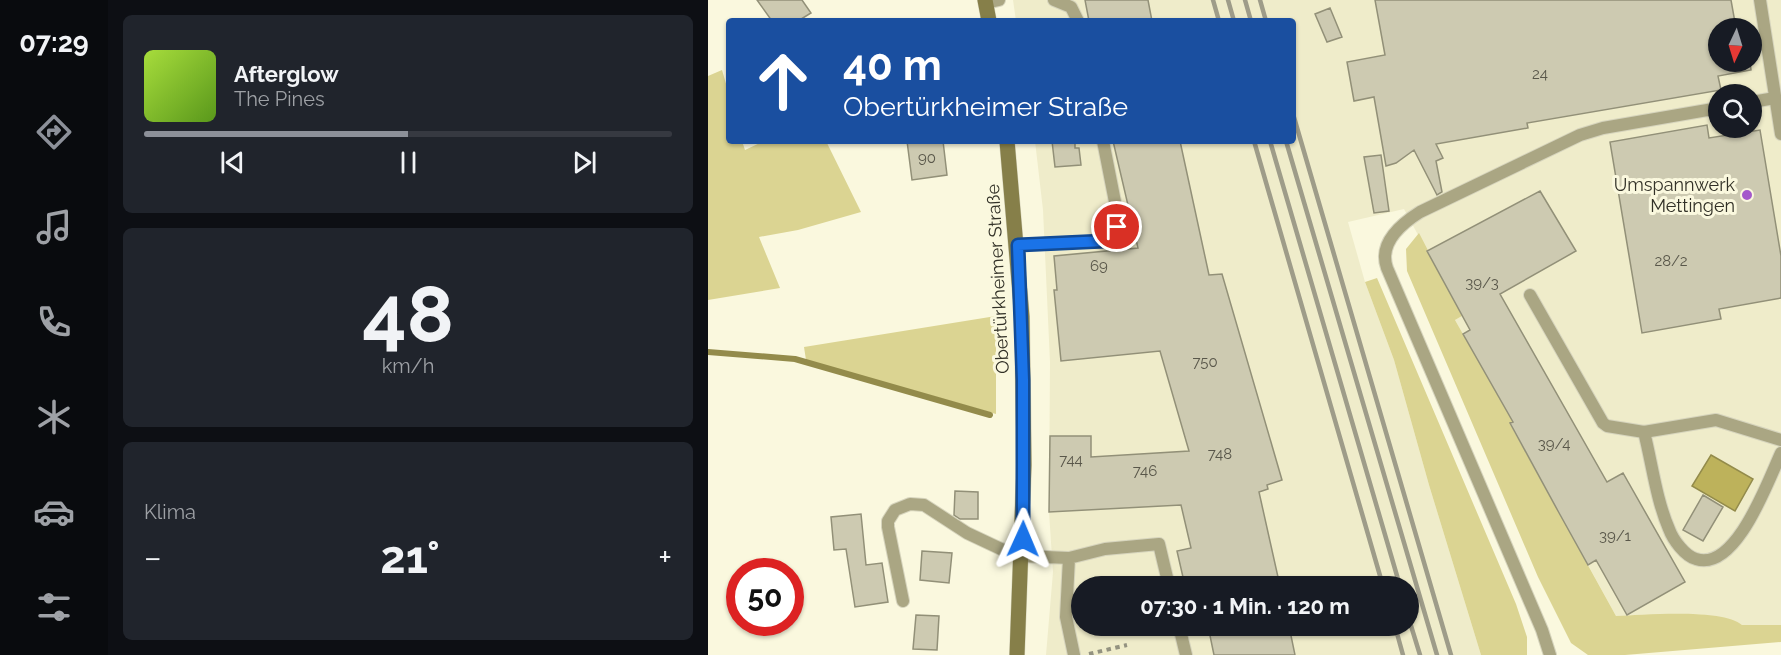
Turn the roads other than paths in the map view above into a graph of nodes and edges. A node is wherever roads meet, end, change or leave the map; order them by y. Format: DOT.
graph roads {
  1 [pos="1054,0"];
  2 [pos="1760,0"];
  3 [pos="990,1"];
  4 [pos="989,18"];
  5 [pos="1076,18"];
  6 [pos="1775,98"];
  7 [pos="1762,100"];
  8 [pos="1708,110"];
  9 [pos="1781,134"];
  10 [pos="1007,144"];
  11 [pos="1104,144"];
  12 [pos="1018,245"];
  13 [pos="1530,295"];
  14 [pos="1644,432"];
  15 [pos="1781,440"];
  16 [pos="1781,453"];
  17 [pos="1023,556"];
  18 [pos="1069,558"];
  19 [pos="1167,576"];
  20 [pos="903,601"];
  21 [pos="1181,636"];
  22 [pos="1017,655"];
  23 [pos="1074,655"];
  24 [pos="1186,655"];
  25 [pos="1550,655"];
  1 -- 5 [label="lane"];
  2 -- 6 [label="lane"];
  3 -- 4 [label="main road"];
  6 -- 7 [label="lane"];
  6 -- 9 [label="lane"];
  8 -- 25 [label="lane"];
  10 -- 12 [label="main road, Obertürkheimer Straße"];
  11 -- 12 [label="lane"];
  12 -- 17 [label="main road, Obertürkheimer Straße"];
  13 -- 14 [label="lane"];
  14 -- 15 [label="lane"];
  14 -- 16 [label="lane"];
  17 -- 18 [label="lane"];
  17 -- 20 [label="lane"];
  17 -- 22 [label="main road, Obertürkheimer Straße"];
  18 -- 19 [label="lane"];
  18 -- 23 [label="lane"];
  21 -- 24 [label="lane"];
}
